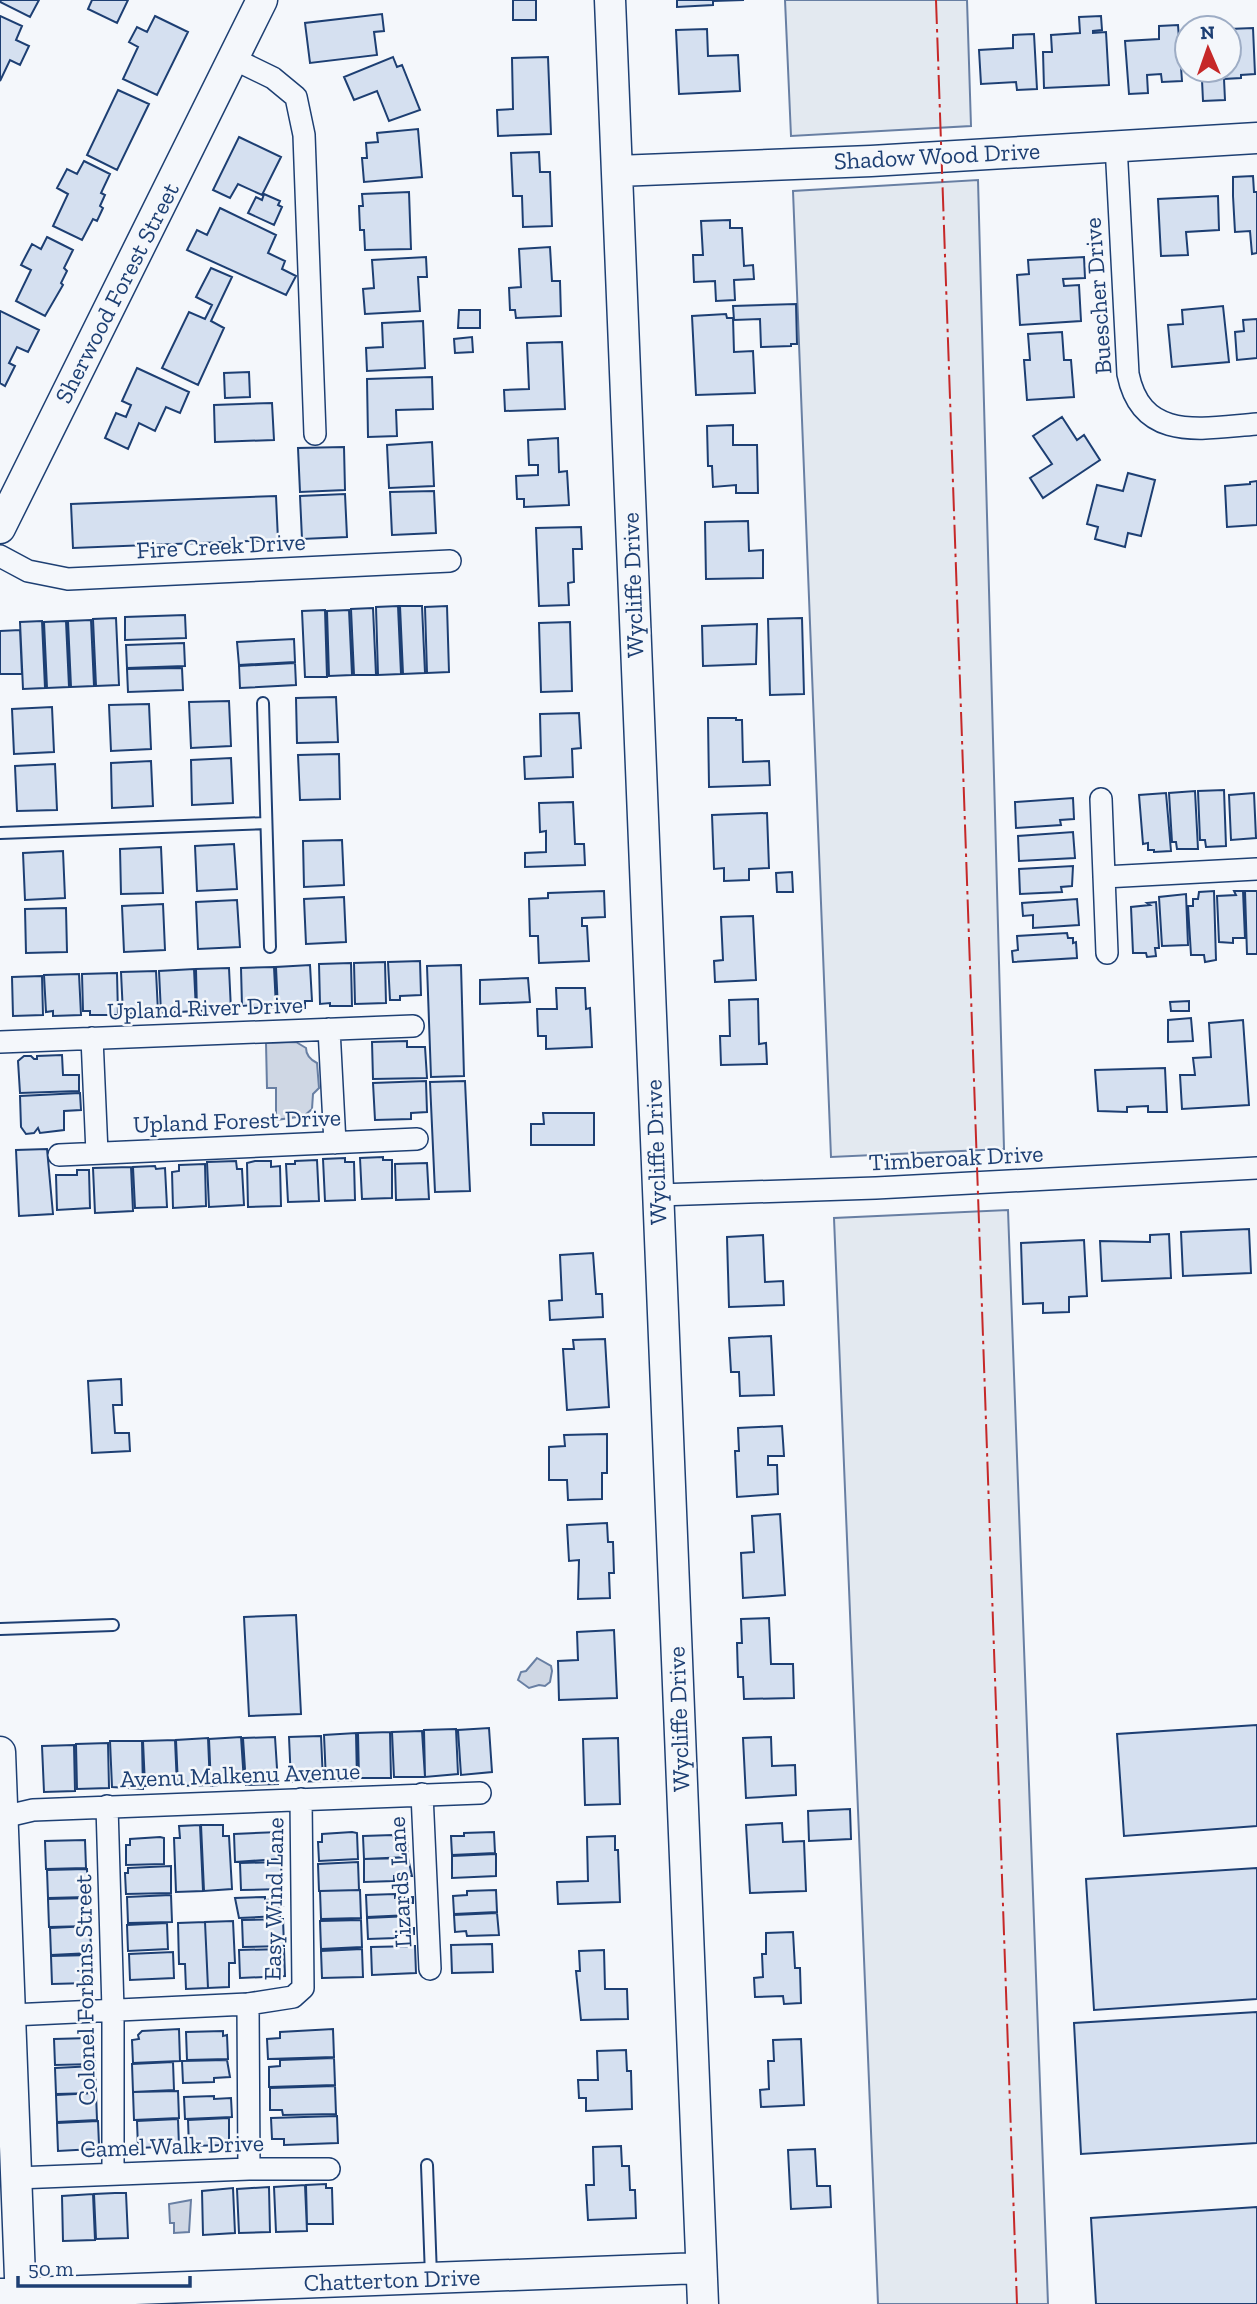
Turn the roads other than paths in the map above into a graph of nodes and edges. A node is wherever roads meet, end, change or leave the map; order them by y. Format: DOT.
graph roads {
  1 [pos="262,0"];
  2 [pos="610,0"];
  3 [pos="234,59"];
  4 [pos="1257,138"];
  5 [pos="1116,145"];
  6 [pos="617,171"];
  7 [pos="1255,424"];
  8 [pos="315,434"];
  9 [pos="0,528"];
  10 [pos="0,556"];
  11 [pos="450,561"];
  12 [pos="263,703"];
  13 [pos="1101,799"];
  14 [pos="266,823"];
  15 [pos="0,833"];
  16 [pos="1257,869"];
  17 [pos="1104,877"];
  18 [pos="270,947"];
  19 [pos="1107,953"];
  20 [pos="413,1026"];
  21 [pos="329,1029"];
  22 [pos="92,1038"];
  23 [pos="0,1042"];
  24 [pos="417,1139"];
  25 [pos="335,1143"];
  26 [pos="97,1153"];
  27 [pos="59,1155"];
  28 [pos="1257,1168"];
  29 [pos="658,1195"];
  30 [pos="113,1625"];
  31 [pos="0,1629"];
  32 [pos="0,1752"];
  33 [pos="480,1793"];
  34 [pos="422,1794"];
  35 [pos="301,1798"];
  36 [pos="107,1806"];
  37 [pos="2,1817"];
  38 [pos="430,1969"];
  39 [pos="248,2004"];
  40 [pos="113,2010"];
  41 [pos="11,2015"];
  42 [pos="427,2165"];
  43 [pos="249,2169"];
  44 [pos="329,2169"];
  45 [pos="113,2174"];
  46 [pos="16,2178"];
  47 [pos="701,2268"];
  48 [pos="431,2279"];
  49 [pos="14,2297"];
  50 [pos="702,2304"];
  1 -- 3 [label="street, Sherwood Forest Street"];
  2 -- 6 [label="street, Wycliffe Drive"];
  3 -- 8 [label="street"];
  3 -- 9 [label="street, Sherwood Forest Street"];
  4 -- 5 [label="street, Shadow Wood Drive"];
  5 -- 6 [label="street, Shadow Wood Drive"];
  5 -- 7 [label="street, Buescher Drive"];
  6 -- 29 [label="street, Wycliffe Drive"];
  10 -- 11 [label="street, Fire Creek Drive"];
  12 -- 14 [label="lane"];
  13 -- 17 [label="street"];
  14 -- 15 [label="lane"];
  14 -- 18 [label="lane"];
  16 -- 17 [label="street"];
  17 -- 19 [label="street"];
  20 -- 21 [label="street, Upland River Drive"];
  21 -- 22 [label="street, Upland River Drive"];
  21 -- 25 [label="street"];
  22 -- 23 [label="street, Upland River Drive"];
  22 -- 26 [label="street"];
  24 -- 25 [label="street, Upland Forest Drive"];
  25 -- 26 [label="street, Upland Forest Drive"];
  26 -- 27 [label="street, Upland Forest Drive"];
  28 -- 29 [label="street, Timberoak Drive"];
  29 -- 47 [label="street, Wycliffe Drive"];
  30 -- 31 [label="lane"];
  32 -- 37 [label="street"];
  33 -- 34 [label="street, Avenu Malkenu Avenue"];
  34 -- 35 [label="street, Avenu Malkenu Avenue"];
  34 -- 38 [label="street, Lizards Lane"];
  35 -- 36 [label="street, Avenu Malkenu Avenue"];
  35 -- 39 [label="street, Easy Wind Lane"];
  36 -- 37 [label="street, Avenu Malkenu Avenue"];
  36 -- 40 [label="street, Colonel Forbins Street"];
  37 -- 41 [label="street"];
  39 -- 40 [label="street"];
  39 -- 43 [label="street"];
  40 -- 41 [label="street"];
  40 -- 45 [label="street, Colonel Forbins Street"];
  41 -- 46 [label="street"];
  42 -- 48 [label="lane"];
  43 -- 44 [label="street, Camel Walk Drive"];
  43 -- 45 [label="street, Camel Walk Drive"];
  45 -- 46 [label="street, Camel Walk Drive"];
  46 -- 49 [label="street"];
  47 -- 48 [label="street, Chatterton Drive"];
  47 -- 50 [label="street, Wycliffe Drive"];
  48 -- 49 [label="street, Chatterton Drive"];
}
